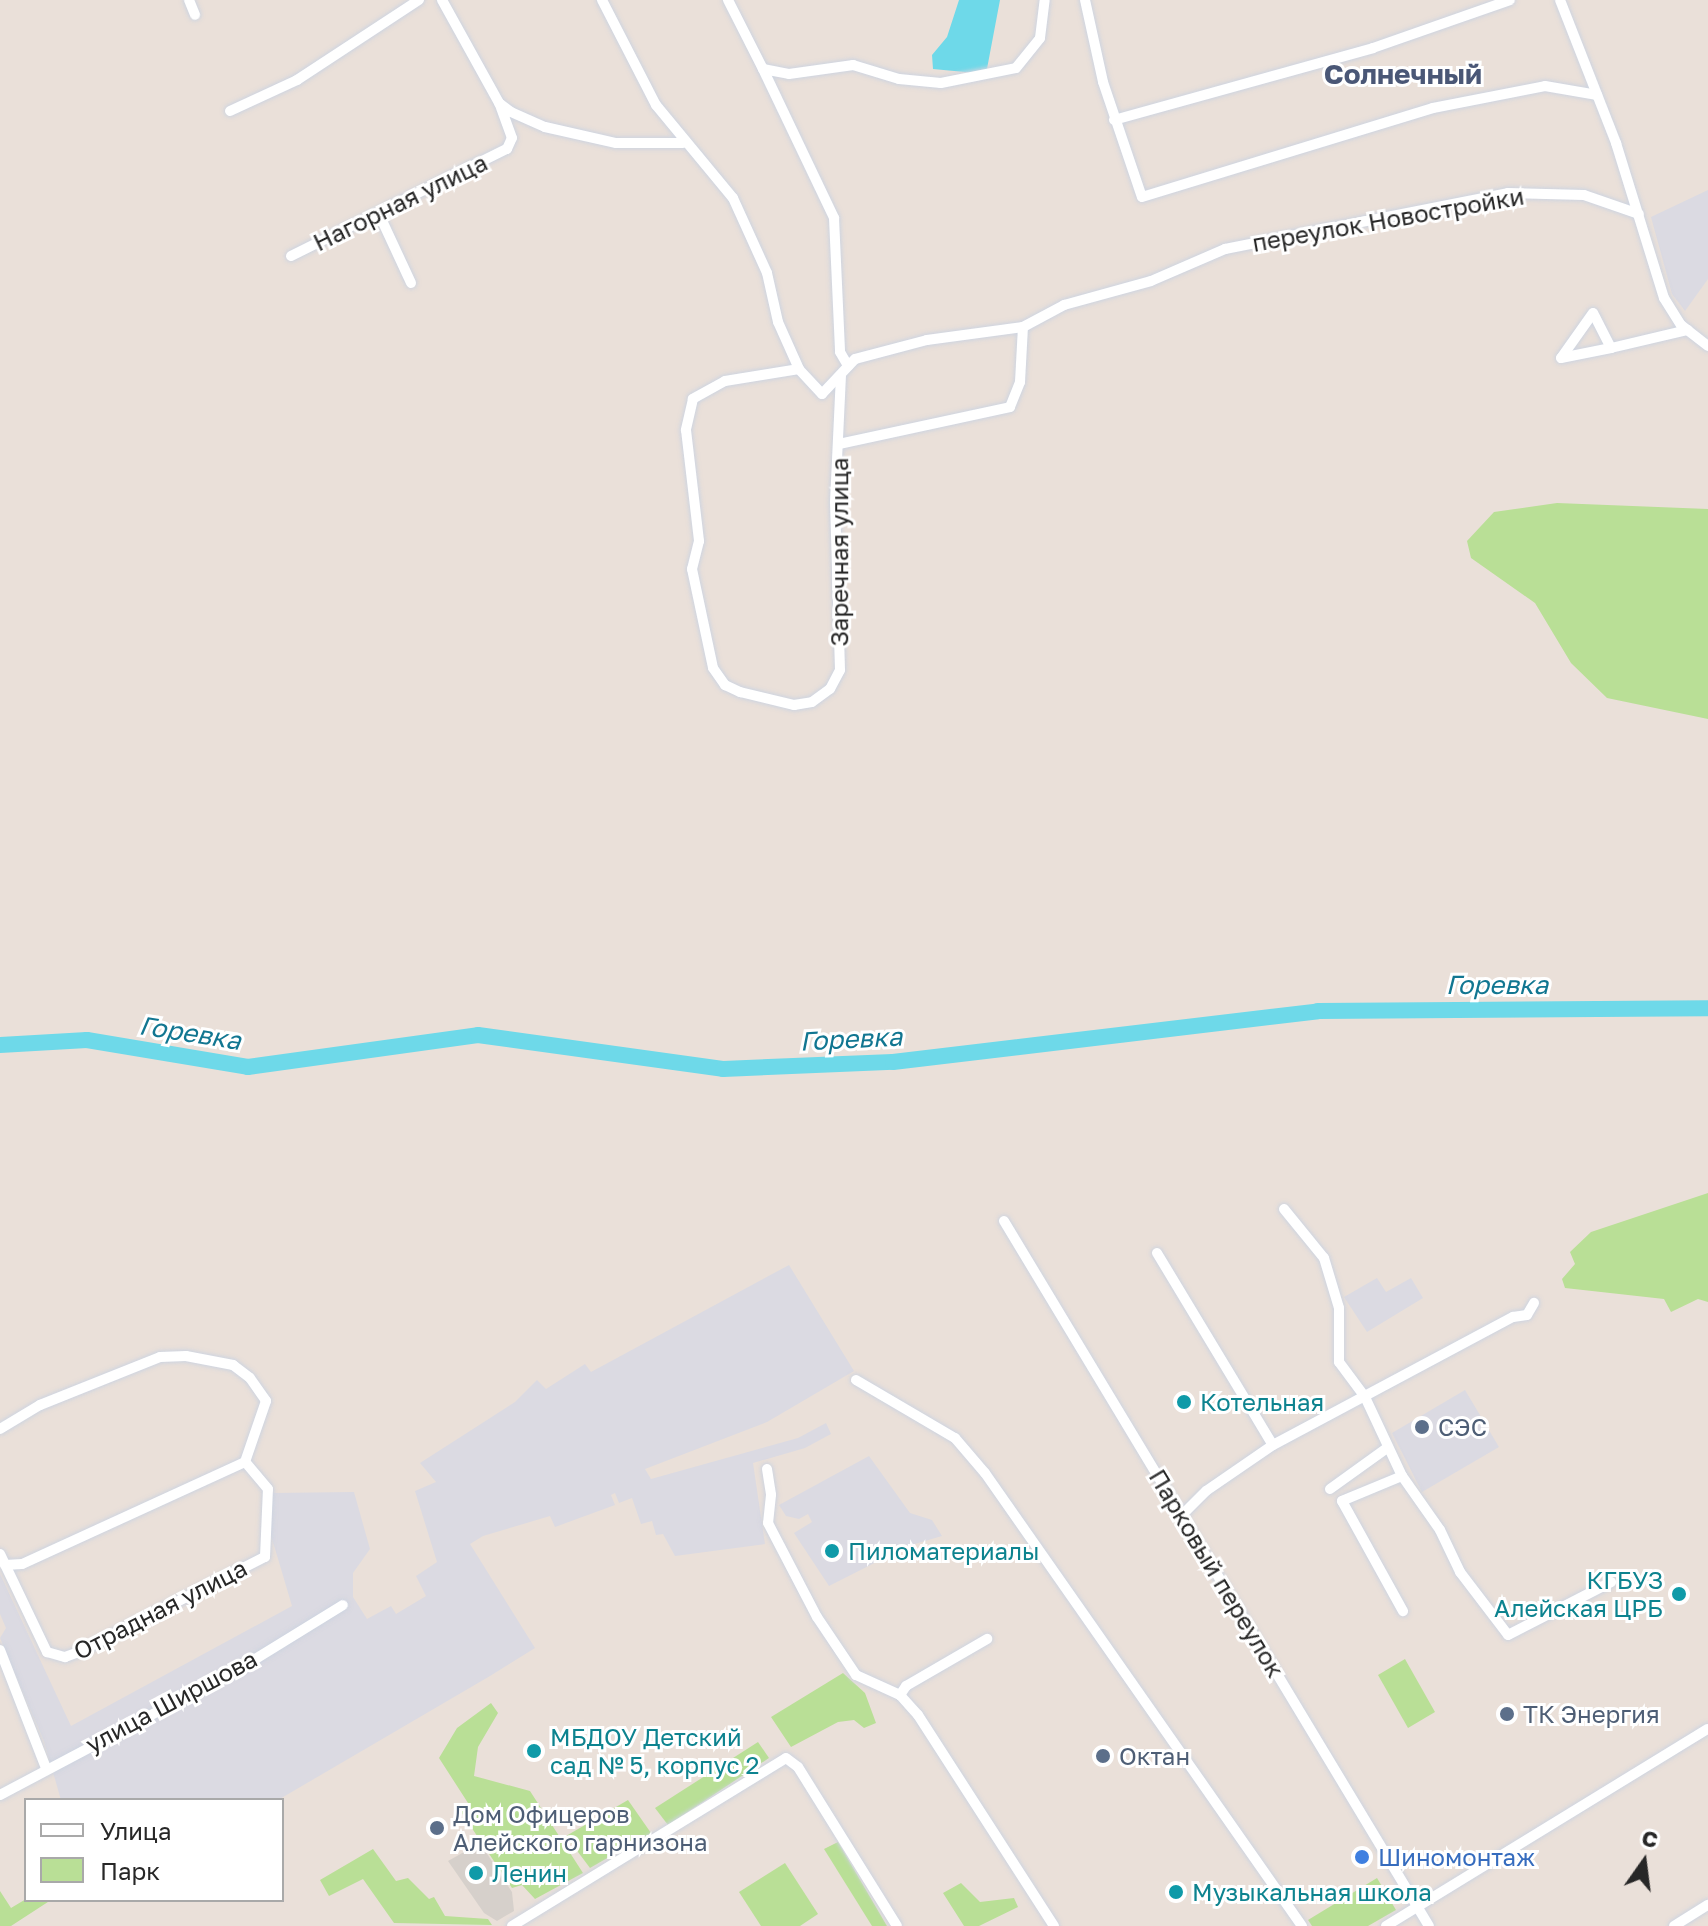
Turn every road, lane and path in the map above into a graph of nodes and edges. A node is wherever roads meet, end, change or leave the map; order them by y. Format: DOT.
graph roads {
  1 [pos="189,0"];
  2 [pos="419,0"];
  3 [pos="442,0"];
  4 [pos="602,0"];
  5 [pos="728,0"];
  6 [pos="1045,0"];
  7 [pos="1085,0"];
  8 [pos="1510,0"];
  9 [pos="1560,0"];
  10 [pos="195,15"];
  11 [pos="763,69"];
  12 [pos="1597,95"];
  13 [pos="499,103"];
  14 [pos="230,111"];
  15 [pos="1114,120"];
  16 [pos="683,143"];
  17 [pos="379,214"];
  18 [pos="1639,214"];
  19 [pos="291,256"];
  20 [pos="411,283"];
  21 [pos="1023,327"];
  22 [pos="1688,330"];
  23 [pos="1708,346"];
  24 [pos="1611,348"];
  25 [pos="799,369"];
  26 [pos="845,370"];
  27 [pos="839,444"];
  28 [pos="1284,1209"];
  29 [pos="1004,1221"];
  30 [pos="1157,1253"];
  31 [pos="1534,1303"];
  32 [pos="856,1380"];
  33 [pos="1365,1397"];
  34 [pos="0,1429"];
  35 [pos="1273,1445"];
  36 [pos="1387,1448"];
  37 [pos="245,1462"];
  38 [pos="767,1469"];
  39 [pos="1402,1476"];
  40 [pos="1330,1489"];
  41 [pos="1182,1515"];
  42 [pos="0,1554"];
  43 [pos="5,1565"];
  44 [pos="1611,1582"];
  45 [pos="343,1605"];
  46 [pos="1403,1611"];
  47 [pos="987,1639"];
  48 [pos="0,1650"];
  49 [pos="900,1695"];
  50 [pos="1708,1729"];
  51 [pos="46,1768"];
  52 [pos="0,1795"];
  53 [pos="1708,1905"];
  54 [pos="1418,1908"];
  55 [pos="511,1923"];
  56 [pos="897,1926"];
  57 [pos="1054,1926"];
  58 [pos="1302,1926"];
  59 [pos="1386,1926"];
  60 [pos="1429,1926"];
  61 [pos="1674,1926"];
  1 -- 10 [label="street"];
  2 -- 14 [label="street"];
  3 -- 13 [label="street, Нагорная улица"];
  4 -- 16 [label="street"];
  5 -- 11 [label="street, Заречная улица"];
  6 -- 11 [label="street"];
  7 -- 15 [label="street"];
  8 -- 15 [label="street"];
  9 -- 12 [label="street"];
  11 -- 26 [label="street, Заречная улица"];
  12 -- 15 [label="street"];
  12 -- 18 [label="street"];
  13 -- 16 [label="street"];
  13 -- 17 [label="street, Нагорная улица"];
  16 -- 25 [label="street"];
  17 -- 19 [label="street, Нагорная улица"];
  17 -- 20 [label="street"];
  18 -- 21 [label="street, переулок Новостройки"];
  18 -- 22 [label="street"];
  21 -- 26 [label="street"];
  21 -- 27 [label="street"];
  22 -- 23 [label="street"];
  22 -- 24 [label="street"];
  24 -- 24 [label="street"];
  25 -- 26 [label="street"];
  25 -- 27 [label="street, Заречная улица"];
  26 -- 27 [label="street, Заречная улица"];
  28 -- 33 [label="street"];
  29 -- 41 [label="street, Парковый переулок"];
  30 -- 35 [label="street"];
  31 -- 33 [label="street"];
  32 -- 58 [label="street"];
  33 -- 35 [label="street"];
  33 -- 36 [label="street"];
  34 -- 37 [label="street"];
  35 -- 41 [label="street"];
  36 -- 39 [label="street"];
  36 -- 40 [label="street"];
  37 -- 43 [label="street"];
  37 -- 43 [label="street, Отрадная улица"];
  38 -- 49 [label="street"];
  39 -- 44 [label="street"];
  39 -- 46 [label="street"];
  41 -- 54 [label="street, Парковый переулок"];
  42 -- 43 [label="street, Отрадная улица"];
  45 -- 51 [label="street, улица Ширшова"];
  47 -- 49 [label="street"];
  48 -- 51 [label="street"];
  49 -- 57 [label="street"];
  50 -- 54 [label="street"];
  51 -- 52 [label="street, улица Ширшова"];
  53 -- 61 [label="street"];
  54 -- 59 [label="street"];
  54 -- 60 [label="street, Парковый переулок"];
  55 -- 56 [label="street"];
}
